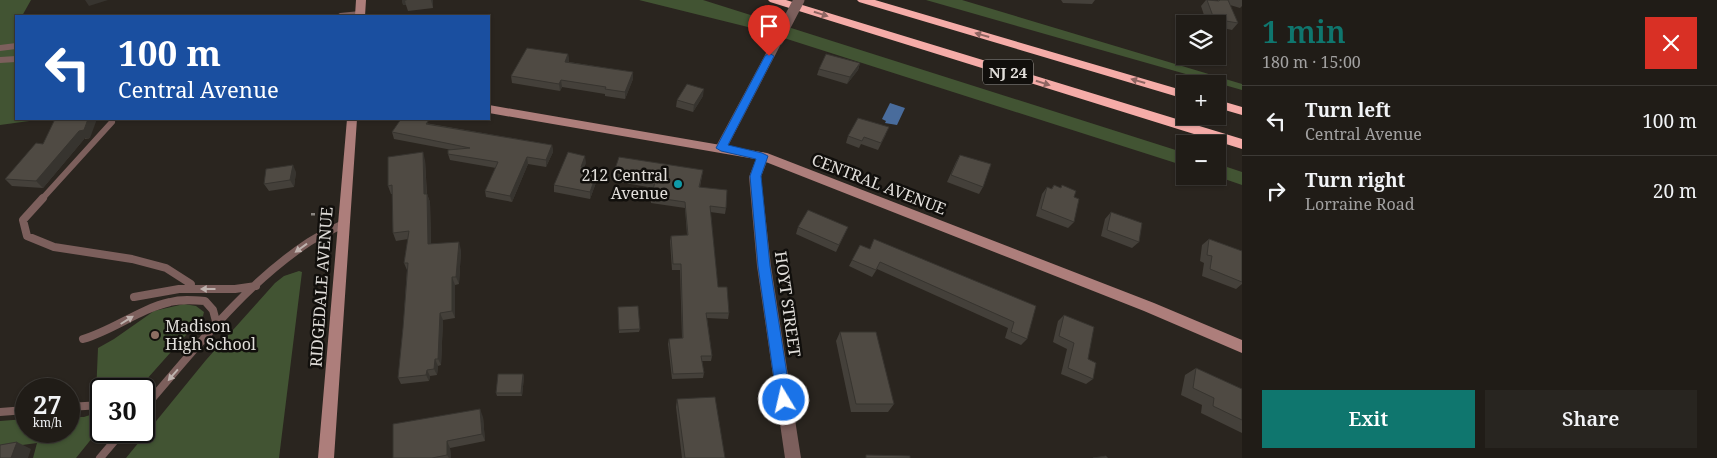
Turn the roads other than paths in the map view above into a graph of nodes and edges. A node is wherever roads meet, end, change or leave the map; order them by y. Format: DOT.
graph roads {
  1 [pos="361,0"];
  2 [pos="774,0"];
  3 [pos="799,0"];
  4 [pos="863,0"];
  5 [pos="360,15"];
  6 [pos="15,46"];
  7 [pos="0,48"];
  8 [pos="15,59"];
  9 [pos="0,60"];
  10 [pos="1176,92"];
  11 [pos="1226,106"];
  12 [pos="490,109"];
  13 [pos="1242,111"];
  14 [pos="352,120"];
  15 [pos="112,122"];
  16 [pos="1242,144"];
  17 [pos="721,148"];
  18 [pos="762,156"];
  19 [pos="343,224"];
  20 [pos="256,286"];
  21 [pos="190,289"];
  22 [pos="134,296"];
  23 [pos="217,325"];
  24 [pos="83,339"];
  25 [pos="1242,347"];
  26 [pos="155,395"];
  27 [pos="15,411"];
  28 [pos="0,412"];
  29 [pos="113,443"];
  30 [pos="100,458"];
  31 [pos="326,458"];
  32 [pos="793,458"];
  1 -- 5 [label="main road"];
  2 -- 16 [label="highway, NJ 24, one-way"];
  3 -- 17 [label="street, bridge"];
  10 -- 4 [label="highway, NJ 24, one-way"];
  6 -- 7 [label="street"];
  8 -- 9 [label="street"];
  11 -- 13 [label="highway"];
  12 -- 17 [label="main road, CENTRAL AVENUE"];
  14 -- 19 [label="main road, RIDGEDALE AVENUE"];
  15 -- 21 [label="lane"];
  17 -- 18 [label="main road, CENTRAL AVENUE"];
  18 -- 25 [label="main road, CENTRAL AVENUE"];
  18 -- 32 [label="street, HOYT STREET"];
  19 -- 20 [label="lane, one-way"];
  19 -- 31 [label="main road, RIDGEDALE AVENUE"];
  20 -- 21 [label="lane, one-way"];
  20 -- 23 [label="lane"];
  21 -- 22 [label="lane"];
  24 -- 23 [label="lane, one-way"];
  23 -- 26 [label="lane, one-way"];
  27 -- 28 [label="lane"];
  29 -- 30 [label="lane"];
}
